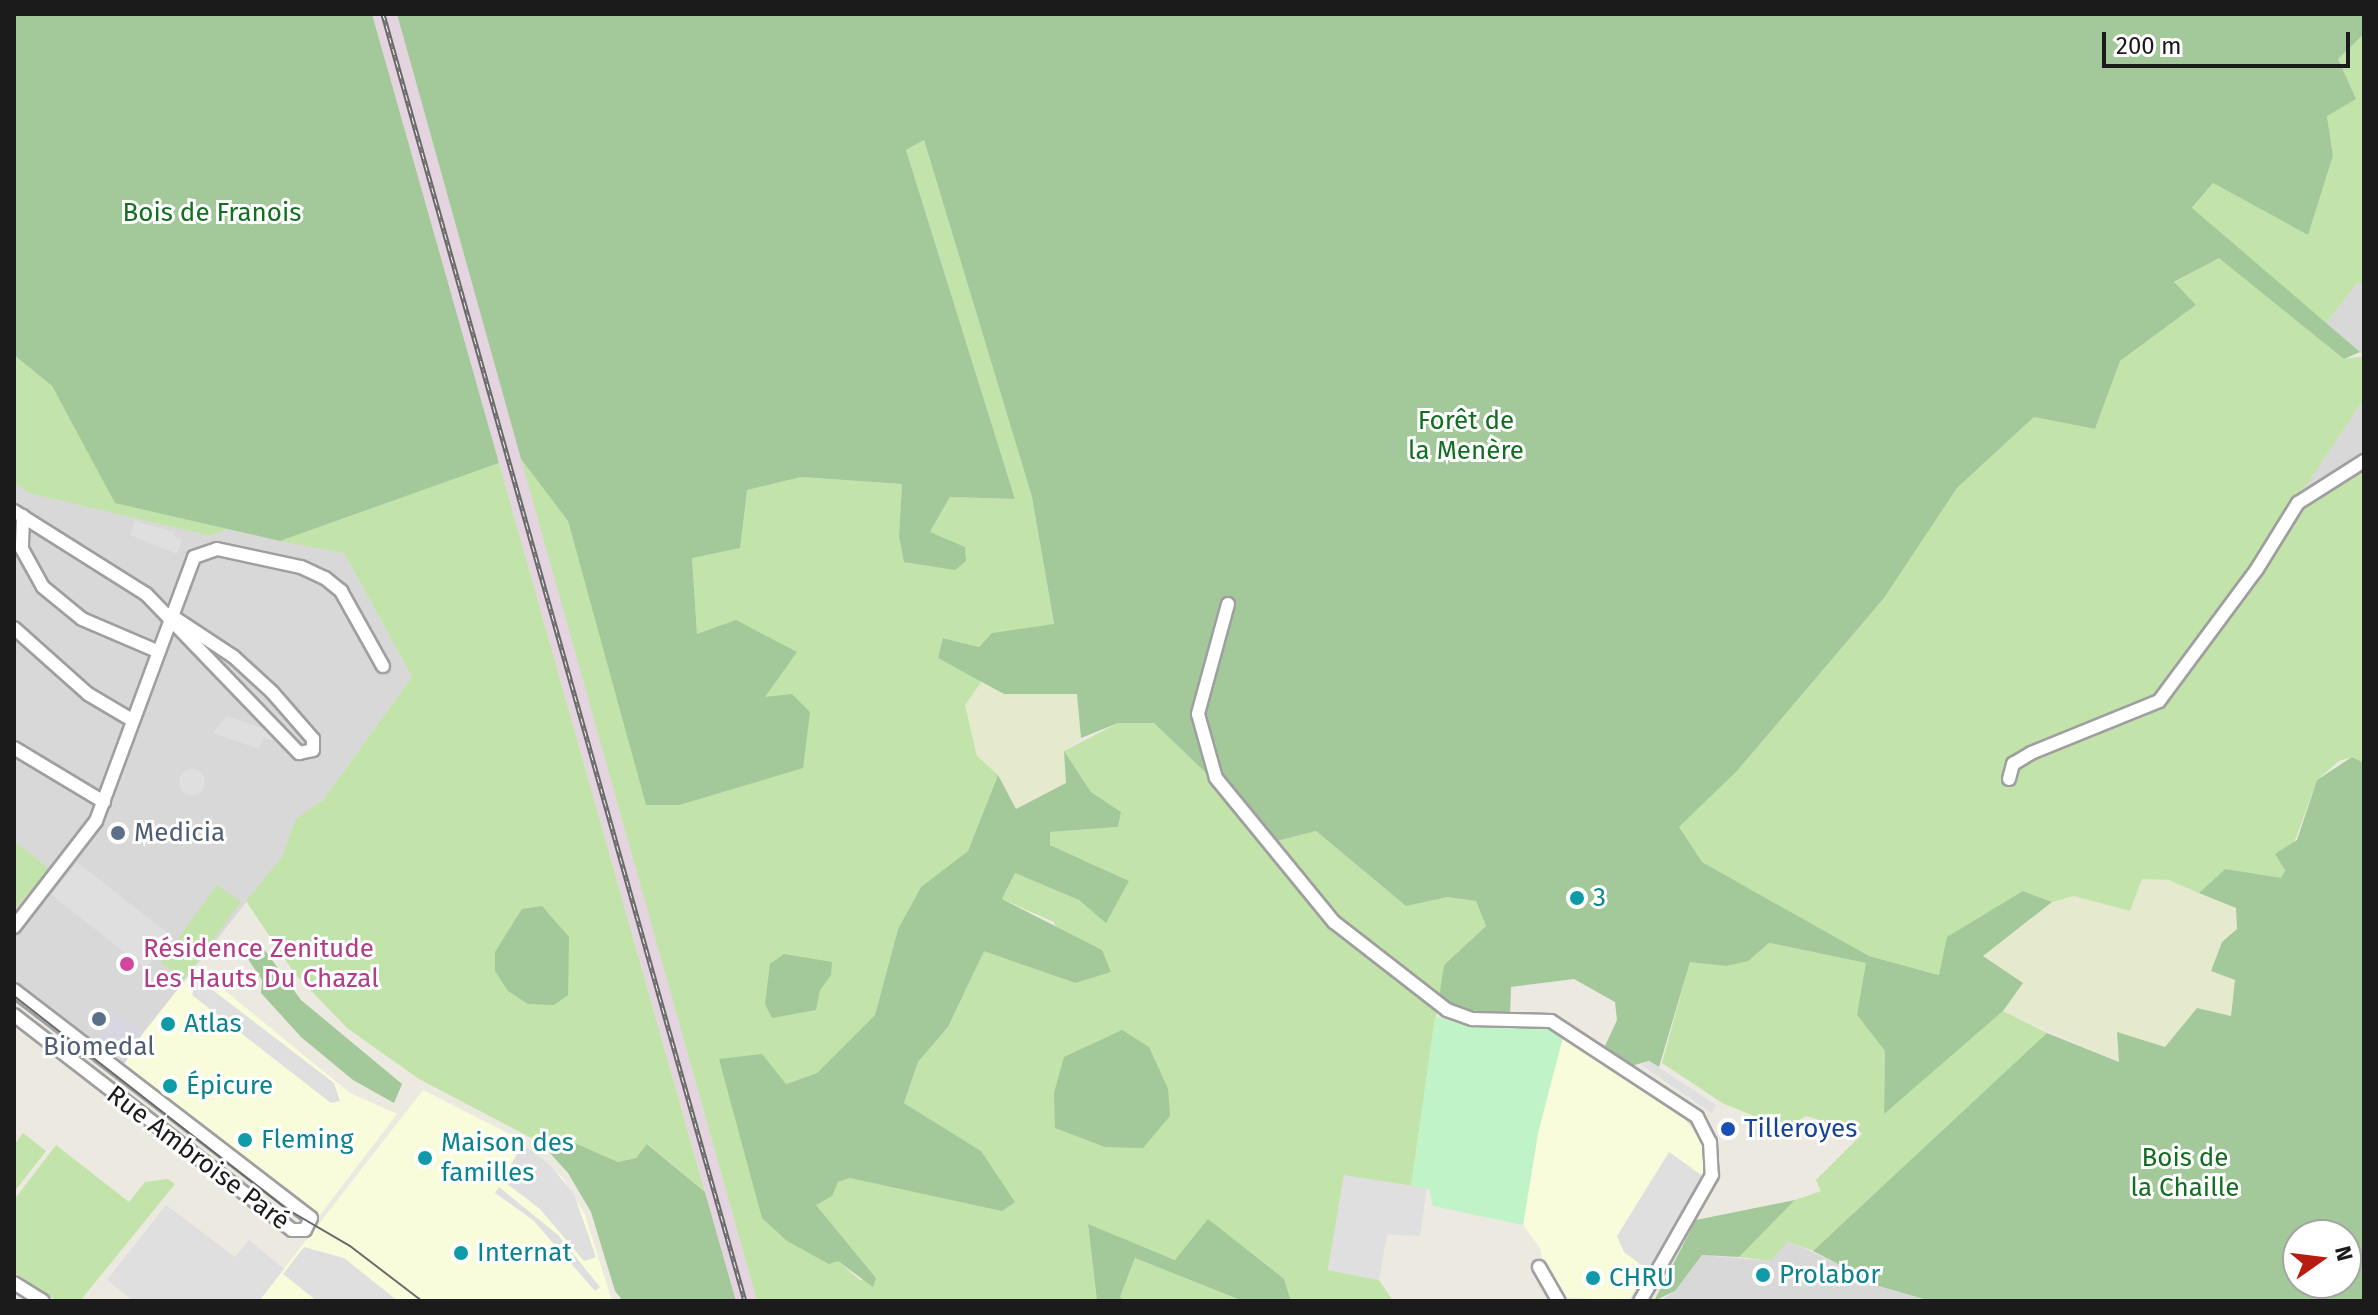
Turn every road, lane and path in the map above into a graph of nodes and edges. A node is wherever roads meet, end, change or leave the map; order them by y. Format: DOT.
graph roads {
  1 [pos="2364,461"];
  2 [pos="19,513"];
  3 [pos="1228,604"];
  4 [pos="169,614"];
  5 [pos="14,628"];
  6 [pos="157,651"];
  7 [pos="383,666"];
  8 [pos="132,720"];
  9 [pos="14,748"];
  10 [pos="2009,779"];
  11 [pos="104,802"];
  12 [pos="14,927"];
  13 [pos="14,990"];
  14 [pos="14,1015"];
  15 [pos="1539,1267"];
  16 [pos="14,1283"];
  17 [pos="43,1301"];
  18 [pos="1559,1301"];
  19 [pos="1640,1301"];
  1 -- 10 [label="street"];
  2 -- 4 [label="street"];
  2 -- 6 [label="street"];
  3 -- 19 [label="street"];
  4 -- 4 [label="street"];
  4 -- 6 [label="street"];
  4 -- 7 [label="street"];
  5 -- 8 [label="street"];
  6 -- 8 [label="street"];
  8 -- 11 [label="street"];
  9 -- 11 [label="street"];
  11 -- 12 [label="street"];
  13 -- 14 [label="street, Rue Ambroise Paré"];
  15 -- 18 [label="street"];
  16 -- 17 [label="street"];
}
